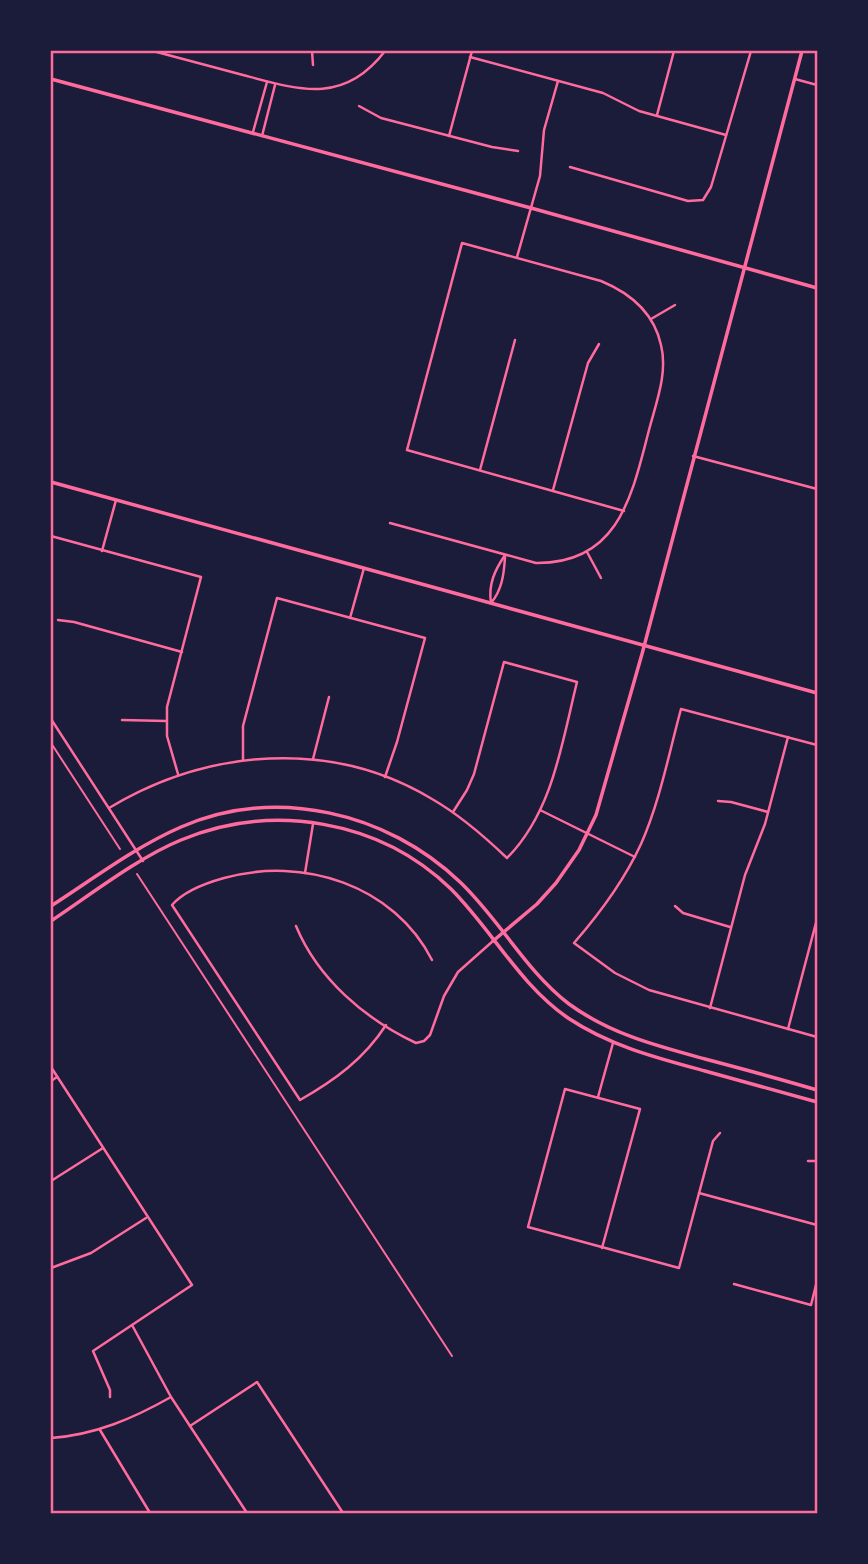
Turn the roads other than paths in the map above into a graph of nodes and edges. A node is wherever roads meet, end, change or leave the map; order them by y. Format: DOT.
graph roads {
  1 [pos="153,51"];
  2 [pos="312,51"];
  3 [pos="385,51"];
  4 [pos="472,51"];
  5 [pos="674,51"];
  6 [pos="751,51"];
  7 [pos="802,51"];
  8 [pos="470,57"];
  9 [pos="313,65"];
  10 [pos="51,79"];
  11 [pos="795,79"];
  12 [pos="558,81"];
  13 [pos="267,82"];
  14 [pos="276,84"];
  15 [pos="817,85"];
  16 [pos="359,106"];
  17 [pos="657,115"];
  18 [pos="252,134"];
  19 [pos="726,135"];
  20 [pos="262,136"];
  21 [pos="449,136"];
  22 [pos="518,152"];
  23 [pos="570,167"];
  24 [pos="531,208"];
  25 [pos="517,257"];
  26 [pos="744,268"];
  27 [pos="817,288"];
  28 [pos="675,305"];
  29 [pos="651,319"];
  30 [pos="515,340"];
  31 [pos="599,344"];
  32 [pos="693,456"];
  33 [pos="480,470"];
  34 [pos="51,482"];
  35 [pos="817,489"];
  36 [pos="553,490"];
  37 [pos="116,500"];
  38 [pos="624,511"];
  39 [pos="390,523"];
  40 [pos="51,536"];
  41 [pos="102,551"];
  42 [pos="587,552"];
  43 [pos="505,555"];
  44 [pos="364,568"];
  45 [pos="601,578"];
  46 [pos="491,603"];
  47 [pos="350,618"];
  48 [pos="58,620"];
  49 [pos="644,644"];
  50 [pos="182,652"];
  51 [pos="817,693"];
  52 [pos="330,697"];
  53 [pos="51,719"];
  54 [pos="122,720"];
  55 [pos="166,721"];
  56 [pos="788,737"];
  57 [pos="817,745"];
  58 [pos="313,759"];
  59 [pos="243,760"];
  60 [pos="178,774"];
  61 [pos="385,777"];
  62 [pos="718,801"];
  63 [pos="109,808"];
  64 [pos="540,810"];
  65 [pos="453,812"];
  66 [pos="768,812"];
  67 [pos="313,822"];
  68 [pos="588,834"];
  69 [pos="136,850"];
  70 [pos="635,857"];
  71 [pos="143,861"];
  72 [pos="305,873"];
  73 [pos="51,906"];
  74 [pos="675,906"];
  75 [pos="817,919"];
  76 [pos="51,920"];
  77 [pos="296,926"];
  78 [pos="732,927"];
  79 [pos="503,933"];
  80 [pos="493,941"];
  81 [pos="432,960"];
  82 [pos="710,1008"];
  83 [pos="386,1025"];
  84 [pos="788,1029"];
  85 [pos="817,1037"];
  86 [pos="613,1043"];
  87 [pos="51,1067"];
  88 [pos="57,1077"];
  89 [pos="51,1081"];
  90 [pos="817,1090"];
  91 [pos="598,1097"];
  92 [pos="817,1102"];
  93 [pos="720,1133"];
  94 [pos="103,1147"];
  95 [pos="808,1161"];
  96 [pos="817,1161"];
  97 [pos="51,1181"];
  98 [pos="699,1193"];
  99 [pos="147,1217"];
  100 [pos="817,1225"];
  101 [pos="602,1248"];
  102 [pos="51,1268"];
  103 [pos="817,1281"];
  104 [pos="734,1284"];
  105 [pos="132,1325"];
  106 [pos="110,1397"];
  107 [pos="172,1397"];
  108 [pos="190,1426"];
  109 [pos="100,1430"];
  110 [pos="51,1438"];
  111 [pos="150,1513"];
  112 [pos="247,1513"];
  113 [pos="343,1513"];
  1 -- 13 [label="street"];
  2 -- 9 [label="street"];
  3 -- 14 [label="street"];
  4 -- 8 [label="street"];
  5 -- 17 [label="street"];
  6 -- 19 [label="street"];
  7 -- 11 [label="street"];
  8 -- 12 [label="street"];
  8 -- 21 [label="street"];
  10 -- 18 [label="street"];
  11 -- 15 [label="street"];
  11 -- 26 [label="street"];
  12 -- 17 [label="street"];
  12 -- 24 [label="street"];
  13 -- 14 [label="street"];
  13 -- 18 [label="street"];
  14 -- 20 [label="street"];
  16 -- 21 [label="street"];
  17 -- 19 [label="street"];
  18 -- 20 [label="street"];
  19 -- 23 [label="street"];
  20 -- 24 [label="street"];
  21 -- 22 [label="street"];
  24 -- 25 [label="street"];
  24 -- 26 [label="street"];
  25 -- 29 [label="street"];
  25 -- 33 [label="street"];
  26 -- 27 [label="street"];
  26 -- 32 [label="street"];
  28 -- 29 [label="street"];
  29 -- 38 [label="street"];
  30 -- 33 [label="street"];
  31 -- 36 [label="street"];
  32 -- 35 [label="street"];
  32 -- 49 [label="street"];
  33 -- 36 [label="street"];
  34 -- 37 [label="street"];
  36 -- 38 [label="street"];
  37 -- 41 [label="street"];
  37 -- 44 [label="street"];
  38 -- 42 [label="street"];
  39 -- 43 [label="street"];
  40 -- 41 [label="street"];
  41 -- 50 [label="street"];
  42 -- 43 [label="street"];
  42 -- 45 [label="street"];
  43 -- 46 [label="street"];
  43 -- 46 [label="street"];
  44 -- 46 [label="street"];
  44 -- 47 [label="street"];
  46 -- 49 [label="street"];
  47 -- 59 [label="street"];
  47 -- 61 [label="street"];
  48 -- 50 [label="street"];
  49 -- 51 [label="street"];
  49 -- 68 [label="street"];
  50 -- 55 [label="street"];
  52 -- 58 [label="street"];
  53 -- 63 [label="street"];
  54 -- 55 [label="street"];
  55 -- 60 [label="street"];
  56 -- 57 [label="street"];
  56 -- 66 [label="street"];
  56 -- 70 [label="street"];
  58 -- 59 [label="street"];
  58 -- 61 [label="street"];
  59 -- 60 [label="street"];
  60 -- 63 [label="street"];
  61 -- 65 [label="street"];
  62 -- 66 [label="street"];
  63 -- 69 [label="street"];
  64 -- 65 [label="street"];
  64 -- 65 [label="street"];
  64 -- 68 [label="street"];
  66 -- 78 [label="street"];
  67 -- 71 [label="street"];
  67 -- 72 [label="street"];
  67 -- 80 [label="street"];
  68 -- 70 [label="street"];
  68 -- 79 [label="street"];
  69 -- 71 [label="street"];
  69 -- 73 [label="street"];
  69 -- 79 [label="street"];
  70 -- 82 [label="street"];
  71 -- 76 [label="street"];
  72 -- 81 [label="street"];
  72 -- 83 [label="street"];
  74 -- 78 [label="street"];
  75 -- 84 [label="street"];
  77 -- 83 [label="street"];
  78 -- 82 [label="street"];
  79 -- 80 [label="street"];
  79 -- 90 [label="street"];
  80 -- 83 [label="street"];
  80 -- 86 [label="street"];
  82 -- 84 [label="street"];
  84 -- 85 [label="street"];
  86 -- 91 [label="street"];
  86 -- 92 [label="street"];
  87 -- 88 [label="street"];
  88 -- 89 [label="street"];
  88 -- 94 [label="street"];
  91 -- 101 [label="street"];
  91 -- 101 [label="street"];
  93 -- 98 [label="street"];
  94 -- 97 [label="street"];
  94 -- 99 [label="street"];
  95 -- 96 [label="street"];
  98 -- 100 [label="street"];
  98 -- 101 [label="street"];
  99 -- 102 [label="street"];
  99 -- 105 [label="street"];
  103 -- 104 [label="street"];
  105 -- 106 [label="street"];
  105 -- 107 [label="street"];
  107 -- 108 [label="street"];
  107 -- 109 [label="street"];
  108 -- 112 [label="street"];
  108 -- 113 [label="street"];
  109 -- 110 [label="street"];
  109 -- 111 [label="street"];
}
